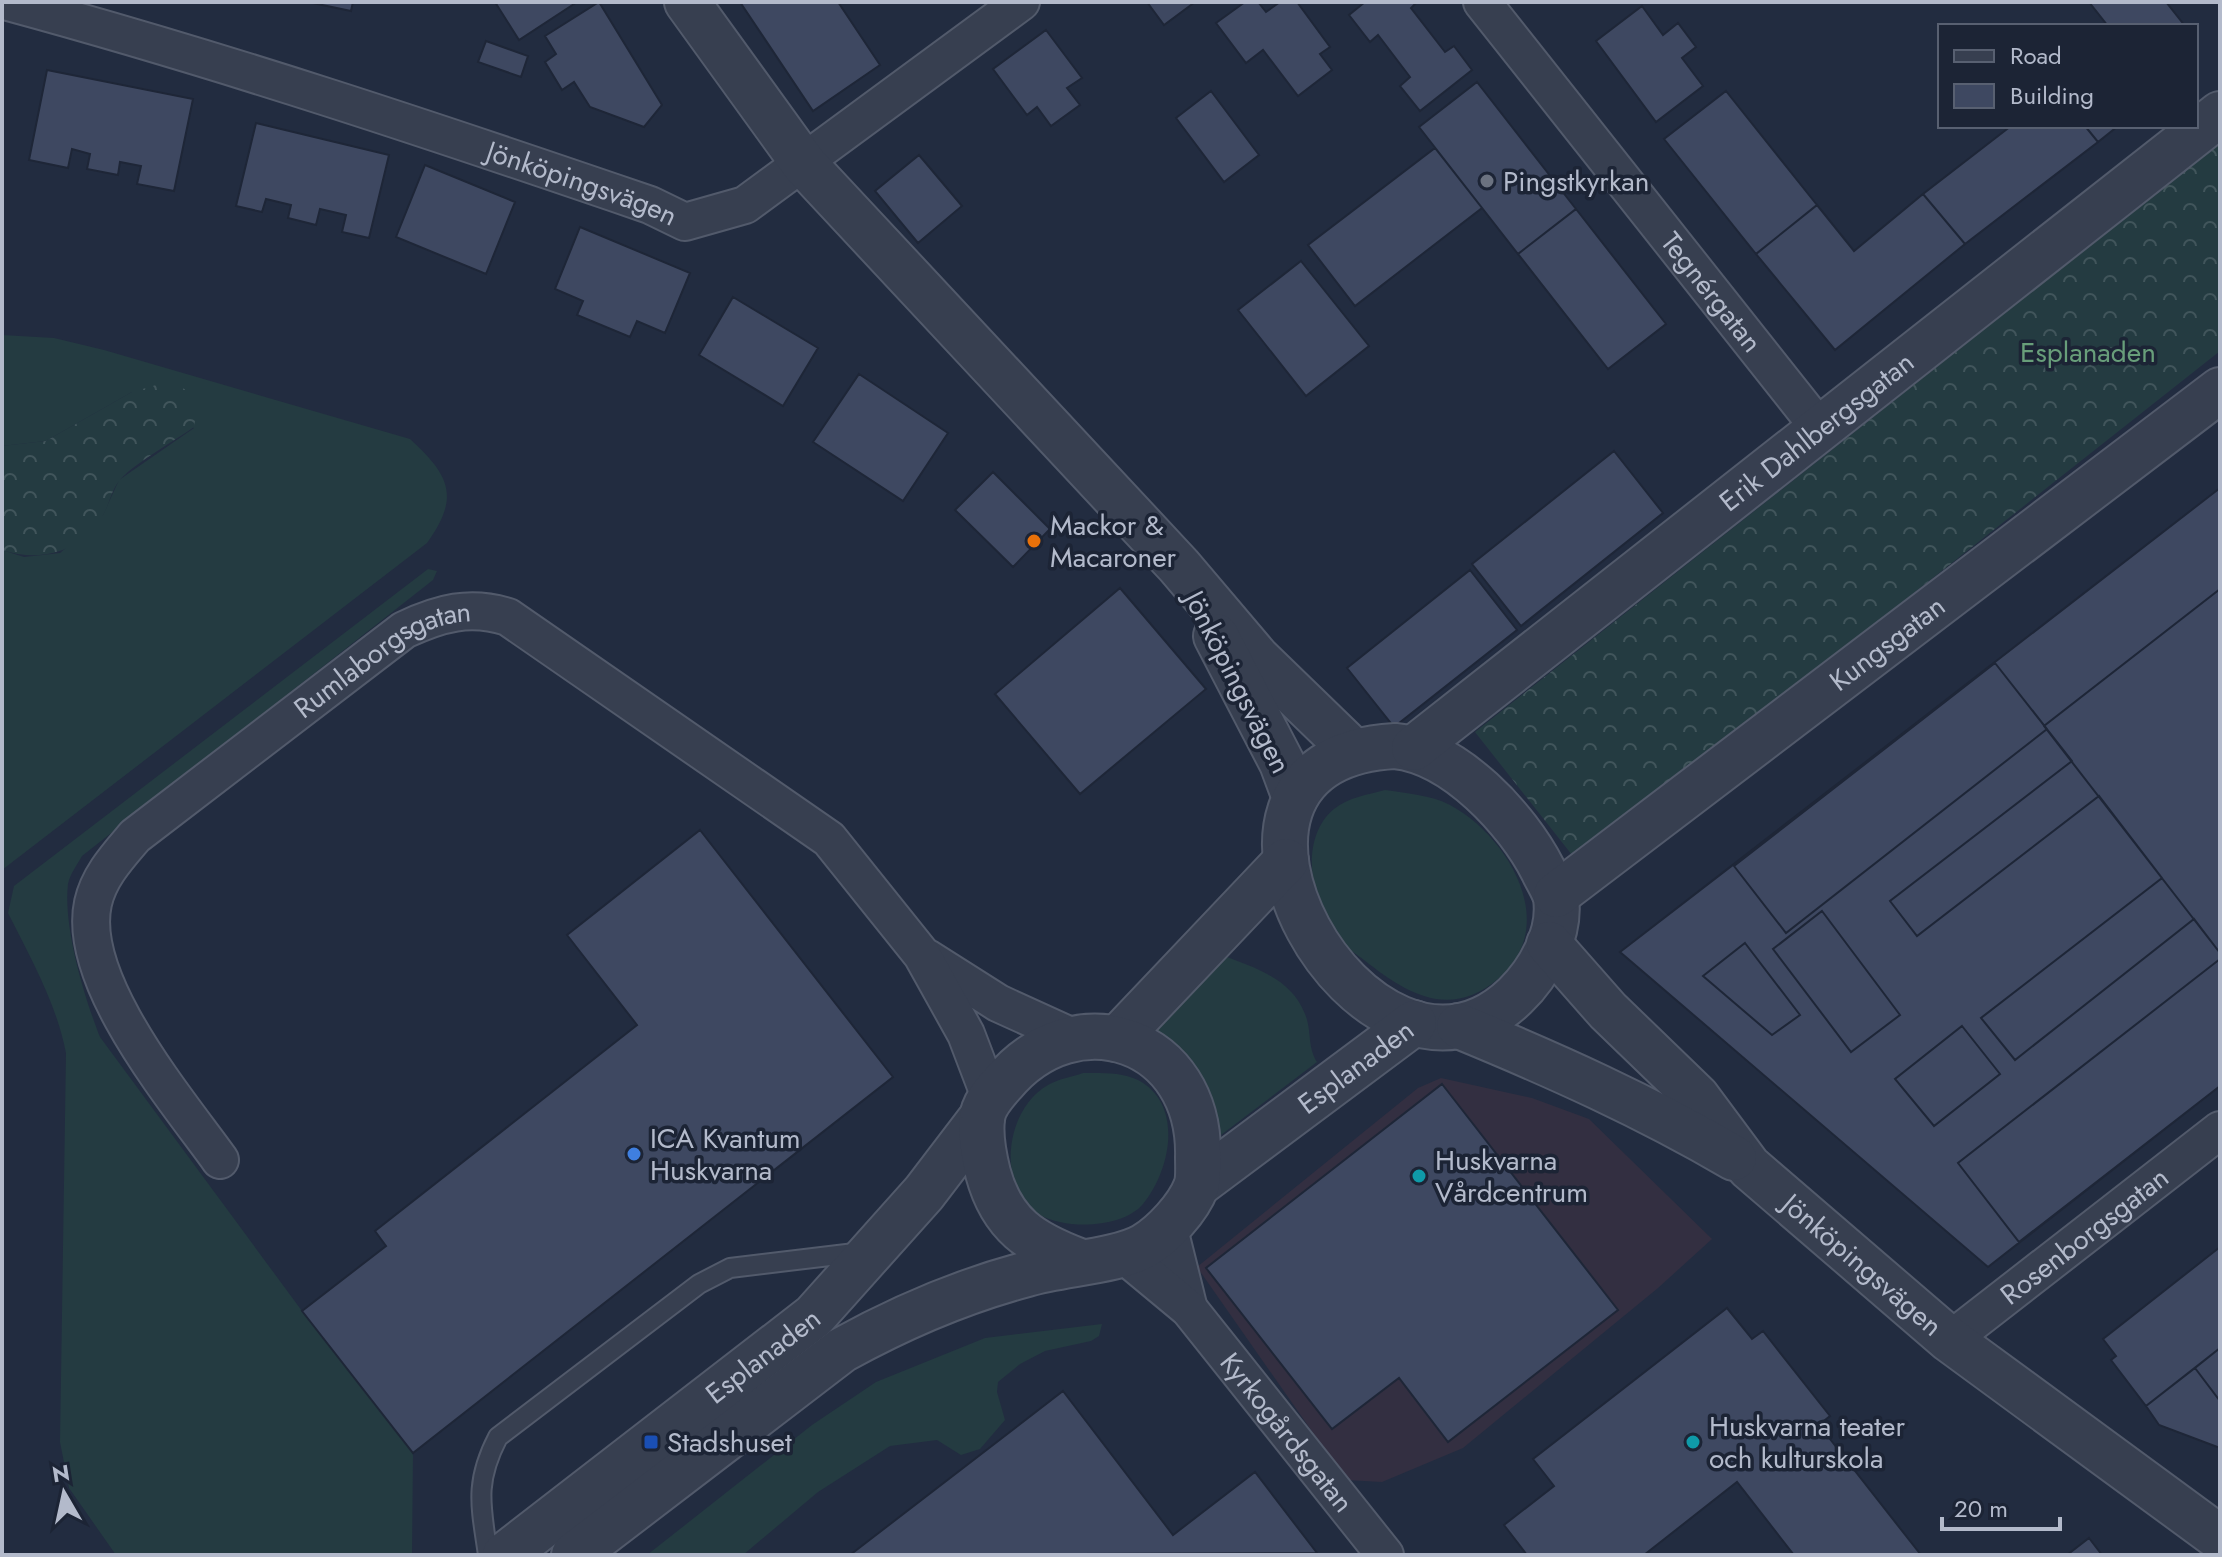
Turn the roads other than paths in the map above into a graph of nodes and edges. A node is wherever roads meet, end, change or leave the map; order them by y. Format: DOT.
graph roads {
  1 [pos="7,2"];
  2 [pos="687,2"];
  3 [pos="1021,2"];
  4 [pos="1482,2"];
  5 [pos="2,17"];
  6 [pos="2220,114"];
  7 [pos="804,164"];
  8 [pos="2220,390"];
  9 [pos="1821,430"];
  10 [pos="1179,566"];
  11 [pos="1414,748"];
  12 [pos="1353,751"];
  13 [pos="1295,798"];
  14 [pos="1286,861"];
  15 [pos="1556,895"];
  16 [pos="1549,944"];
  17 [pos="922,955"];
  18 [pos="1414,1023"];
  19 [pos="1459,1026"];
  20 [pos="1097,1039"];
  21 [pos="986,1107"];
  22 [pos="2220,1130"];
  23 [pos="220,1160"];
  24 [pos="1749,1167"];
  25 [pos="1197,1185"];
  26 [pos="1168,1225"];
  27 [pos="874,1251"];
  28 [pos="1124,1255"];
  29 [pos="1079,1261"];
  30 [pos="1189,1309"];
  31 [pos="1950,1340"];
  32 [pos="2220,1538"];
  33 [pos="488,1555"];
  34 [pos="505,1555"];
  35 [pos="574,1555"];
  36 [pos="1385,1555"];
  1 -- 5 [label="lane"];
  1 -- 7 [label="street, Jönköpingsvägen"];
  2 -- 7 [label="street"];
  3 -- 7 [label="street"];
  4 -- 9 [label="street, Tegnérgatan"];
  6 -- 9 [label="street, Erik Dahlbergsgatan"];
  7 -- 10 [label="street, Jönköpingsvägen"];
  8 -- 15 [label="street, Kungsgatan"];
  9 -- 11 [label="street, Erik Dahlbergsgatan"];
  10 -- 12 [label="street, Jönköpingsvägen"];
  10 -- 13 [label="street, Jönköpingsvägen"];
  11 -- 12 [label="street"];
  11 -- 15 [label="street"];
  12 -- 13 [label="street"];
  13 -- 14 [label="street"];
  14 -- 18 [label="street"];
  14 -- 20 [label="street"];
  15 -- 16 [label="street, Esplanaden"];
  16 -- 19 [label="street, Esplanaden"];
  16 -- 24 [label="street, Jönköpingsvägen"];
  17 -- 20 [label="street, Rumlaborgsgatan"];
  17 -- 21 [label="street, Rumlaborgsgatan"];
  17 -- 23 [label="street, Rumlaborgsgatan"];
  18 -- 19 [label="street, Esplanaden"];
  18 -- 25 [label="street, Esplanaden"];
  19 -- 24 [label="street"];
  20 -- 21 [label="street"];
  20 -- 25 [label="street"];
  21 -- 27 [label="street, Esplanaden"];
  21 -- 29 [label="street"];
  22 -- 31 [label="street, Rosenborgsgatan"];
  24 -- 31 [label="street, Jönköpingsvägen"];
  25 -- 26 [label="street"];
  26 -- 28 [label="street"];
  26 -- 30 [label="street"];
  27 -- 33 [label="lane"];
  27 -- 34 [label="street, Esplanaden"];
  28 -- 29 [label="street"];
  28 -- 30 [label="street"];
  29 -- 35 [label="street, Esplanaden"];
  30 -- 36 [label="street, Kyrkogårdsgatan"];
  31 -- 32 [label="street, Jönköpingsvägen"];
}
